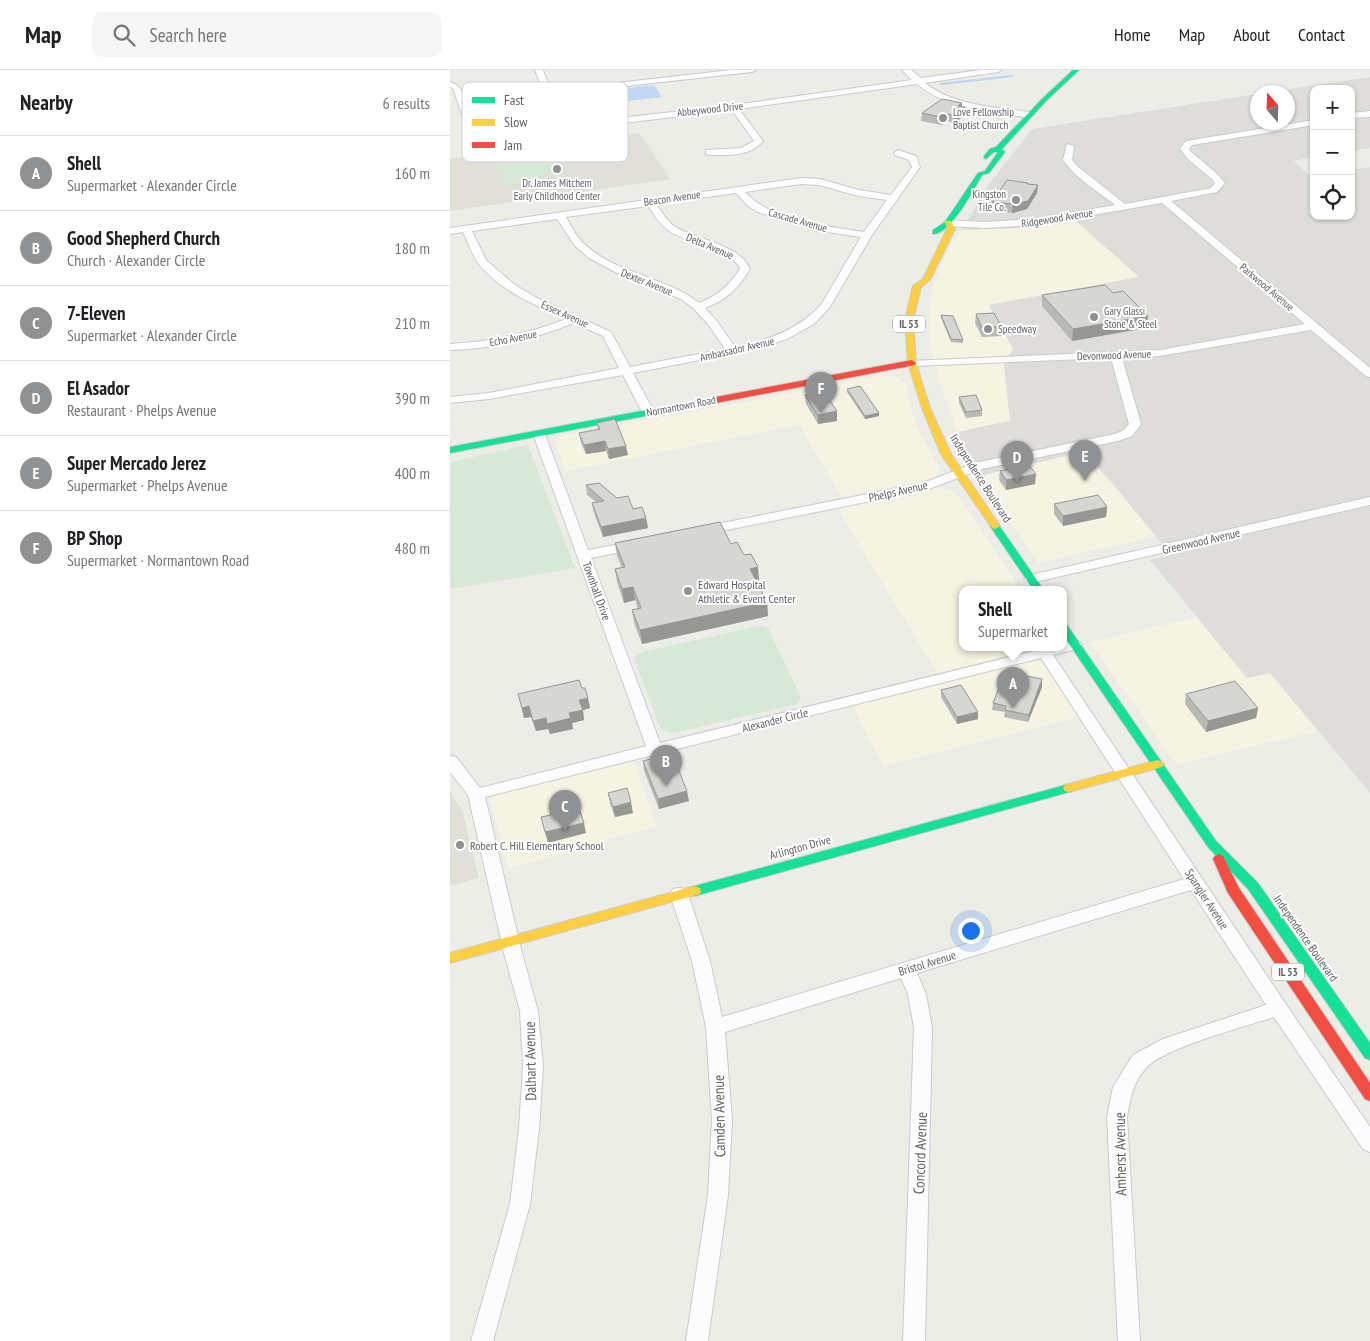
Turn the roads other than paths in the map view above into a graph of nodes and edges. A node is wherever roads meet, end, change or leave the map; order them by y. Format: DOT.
graph roads {
  1 [pos="539,70"];
  2 [pos="752,70"];
  3 [pos="906,70"];
  4 [pos="998,70"];
  5 [pos="1076,70"];
  6 [pos="544,82"];
  7 [pos="919,82"];
  8 [pos="450,84"];
  9 [pos="628,84"];
  10 [pos="734,107"];
  11 [pos="462,112"];
  12 [pos="1370,114"];
  13 [pos="1029,115"];
  14 [pos="1355,116"];
  15 [pos="628,120"];
  16 [pos="1310,123"];
  17 [pos="1070,146"];
  18 [pos="709,152"];
  19 [pos="898,153"];
  20 [pos="738,188"];
  21 [pos="892,198"];
  22 [pos="1164,200"];
  23 [pos="650,202"];
  24 [pos="1123,207"];
  25 [pos="560,215"];
  26 [pos="948,223"];
  27 [pos="466,229"];
  28 [pos="450,231"];
  29 [pos="867,235"];
  30 [pos="932,240"];
  31 [pos="916,272"];
  32 [pos="917,286"];
  33 [pos="698,307"];
  34 [pos="575,319"];
  35 [pos="1314,326"];
  36 [pos="450,346"];
  37 [pos="732,351"];
  38 [pos="1116,355"];
  39 [pos="912,363"];
  40 [pos="627,371"];
  41 [pos="1370,374"];
  42 [pos="450,400"];
  43 [pos="648,412"];
  44 [pos="539,434"];
  45 [pos="450,450"];
  46 [pos="959,474"];
  47 [pos="1370,501"];
  48 [pos="688,534"];
  49 [pos="652,542"];
  50 [pos="584,555"];
  51 [pos="1035,584"];
  52 [pos="1067,633"];
  53 [pos="1075,645"];
  54 [pos="1067,647"];
  55 [pos="1052,651"];
  56 [pos="1045,653"];
  57 [pos="655,749"];
  58 [pos="450,762"];
  59 [pos="1158,764"];
  60 [pos="1124,773"];
  61 [pos="476,794"];
  62 [pos="1212,844"];
  63 [pos="1196,882"];
  64 [pos="679,894"];
  65 [pos="510,941"];
  66 [pos="450,958"];
  67 [pos="906,969"];
  68 [pos="1278,1008"];
  69 [pos="715,1027"];
  70 [pos="1370,1054"];
  71 [pos="1370,1096"];
  72 [pos="1370,1143"];
  73 [pos="482,1341"];
  74 [pos="697,1341"];
  75 [pos="914,1341"];
  76 [pos="1129,1341"];
  1 -- 6 [label="street"];
  2 -- 9 [label="street"];
  3 -- 7 [label="street"];
  4 -- 7 [label="street, Abbeywood Drive"];
  5 -- 13 [label="main road, Independence Boulevard / IL 53"];
  7 -- 10 [label="street, Abbeywood Drive"];
  7 -- 13 [label="street"];
  8 -- 11 [label="street, Abbeywood Drive"];
  10 -- 15 [label="street, Abbeywood Drive"];
  10 -- 18 [label="street"];
  12 -- 14 [label="street"];
  13 -- 26 [label="main road, Independence Boulevard / IL 53"];
  16 -- 22 [label="street, Ridgewood Avenue"];
  17 -- 24 [label="street"];
  19 -- 21 [label="street, Ambassador Avenue"];
  20 -- 21 [label="street, Beacon Avenue"];
  20 -- 23 [label="street, Beacon Avenue"];
  20 -- 29 [label="street, Cascade Avenue"];
  21 -- 29 [label="street, Ambassador Avenue"];
  22 -- 24 [label="street, Ridgewood Avenue"];
  22 -- 35 [label="street, Parkwood Avenue"];
  23 -- 25 [label="street, Beacon Avenue"];
  23 -- 33 [label="street, Delta Avenue"];
  24 -- 26 [label="street, Ridgewood Avenue"];
  25 -- 27 [label="street, Beacon Avenue"];
  25 -- 33 [label="street, Dexter Avenue"];
  26 -- 30 [label="main road, Independence Boulevard / IL 53"];
  26 -- 32 [label="main road, Independence Boulevard / IL 53"];
  27 -- 28 [label="street, Beacon Avenue"];
  27 -- 34 [label="street, Essex Avenue"];
  29 -- 37 [label="street, Ambassador Avenue"];
  31 -- 32 [label="main road, Independence Boulevard / IL 53"];
  32 -- 39 [label="main road, Independence Boulevard / IL 53"];
  33 -- 37 [label="street, Dexter Avenue"];
  34 -- 36 [label="street, Echo Avenue"];
  34 -- 40 [label="street, Essex Avenue"];
  35 -- 38 [label="street, Devonwood Avenue"];
  35 -- 41 [label="street, Parkwood Avenue"];
  37 -- 40 [label="street, Ambassador Avenue"];
  38 -- 39 [label="street, Devonwood Avenue"];
  38 -- 46 [label="street, Phelps Avenue"];
  39 -- 43 [label="main road, Normantown Road"];
  39 -- 46 [label="main road, Independence Boulevard / IL 53"];
  40 -- 42 [label="street, Ambassador Avenue"];
  40 -- 43 [label="street, Essex Avenue"];
  43 -- 44 [label="main road, Normantown Road"];
  44 -- 45 [label="main road, Normantown Road"];
  44 -- 50 [label="street, Townhall Drive"];
  46 -- 48 [label="street, Phelps Avenue"];
  46 -- 51 [label="main road, Independence Boulevard / IL 53"];
  47 -- 51 [label="street, Greenwood Avenue"];
  49 -- 50 [label="street"];
  50 -- 57 [label="street, Townhall Drive"];
  52 -- 53 [label="main road, Independence Boulevard / IL 53"];
  53 -- 54 [label="street, Alexander Circle"];
  53 -- 59 [label="main road, Independence Boulevard / IL 53"];
  55 -- 56 [label="street, Alexander Circle"];
  56 -- 57 [label="street, Alexander Circle"];
  56 -- 60 [label="street, Spangler Avenue"];
  57 -- 61 [label="street, Alexander Circle"];
  58 -- 61 [label="street, Dalhart Avenue"];
  59 -- 60 [label="main road, Arlington Drive"];
  59 -- 62 [label="main road, Independence Boulevard / IL 53"];
  60 -- 63 [label="street, Spangler Avenue"];
  60 -- 64 [label="main road, Arlington Drive"];
  61 -- 65 [label="street, Dalhart Avenue"];
  62 -- 70 [label="main road, Independence Boulevard / IL 53"];
  62 -- 71 [label="main road, Independence Boulevard / IL 53"];
  63 -- 67 [label="street, Bristol Avenue"];
  63 -- 68 [label="street, Spangler Avenue"];
  64 -- 65 [label="main road, Arlington Drive"];
  64 -- 69 [label="street, Camden Avenue"];
  65 -- 66 [label="main road, Arlington Drive"];
  65 -- 73 [label="street, Dalhart Avenue"];
  67 -- 69 [label="street, Bristol Avenue"];
  67 -- 75 [label="street, Concord Avenue"];
  68 -- 72 [label="street, Spangler Avenue"];
  68 -- 76 [label="street, Amherst Avenue"];
  69 -- 74 [label="street, Camden Avenue"];
}
